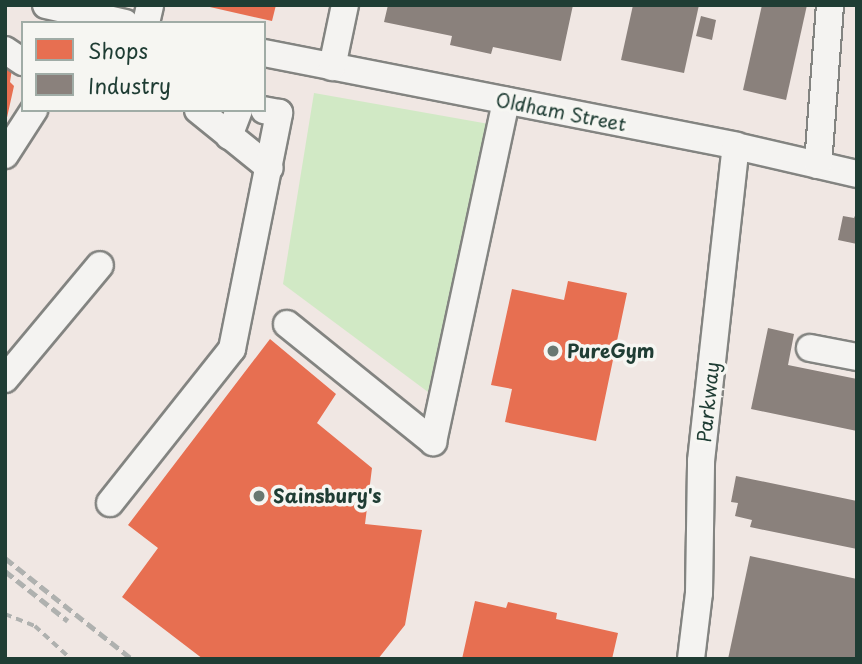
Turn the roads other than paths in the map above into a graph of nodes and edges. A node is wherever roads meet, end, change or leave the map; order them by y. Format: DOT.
graph roads {
  1 [pos="47,5"];
  2 [pos="345,5"];
  3 [pos="831,5"];
  4 [pos="83,18"];
  5 [pos="108,21"];
  6 [pos="5,50"];
  7 [pos="266,53"];
  8 [pos="21,61"];
  9 [pos="332,67"];
  10 [pos="506,101"];
  11 [pos="266,110"];
  12 [pos="33,112"];
  13 [pos="200,112"];
  14 [pos="238,112"];
  15 [pos="229,136"];
  16 [pos="736,146"];
  17 [pos="10,149"];
  18 [pos="818,165"];
  19 [pos="270,168"];
  20 [pos="857,174"];
  21 [pos="100,265"];
  22 [pos="287,324"];
  23 [pos="810,348"];
  24 [pos="857,357"];
  25 [pos="5,379"];
  26 [pos="110,503"];
  27 [pos="691,659"];
  1 -- 4 [label="street"];
  2 -- 9 [label="street"];
  3 -- 18 [label="street"];
  4 -- 5 [label="street"];
  6 -- 8 [label="street"];
  7 -- 9 [label="street, Oldham Street"];
  9 -- 10 [label="street, Oldham Street"];
  10 -- 16 [label="street, Oldham Street"];
  10 -- 22 [label="street"];
  11 -- 19 [label="street"];
  12 -- 17 [label="street"];
  13 -- 15 [label="street"];
  14 -- 15 [label="street"];
  15 -- 19 [label="street"];
  16 -- 18 [label="street, Oldham Street"];
  16 -- 27 [label="street, Parkway"];
  18 -- 20 [label="street, Oldham Street"];
  19 -- 26 [label="street"];
  21 -- 25 [label="street"];
  23 -- 24 [label="street"];
}
